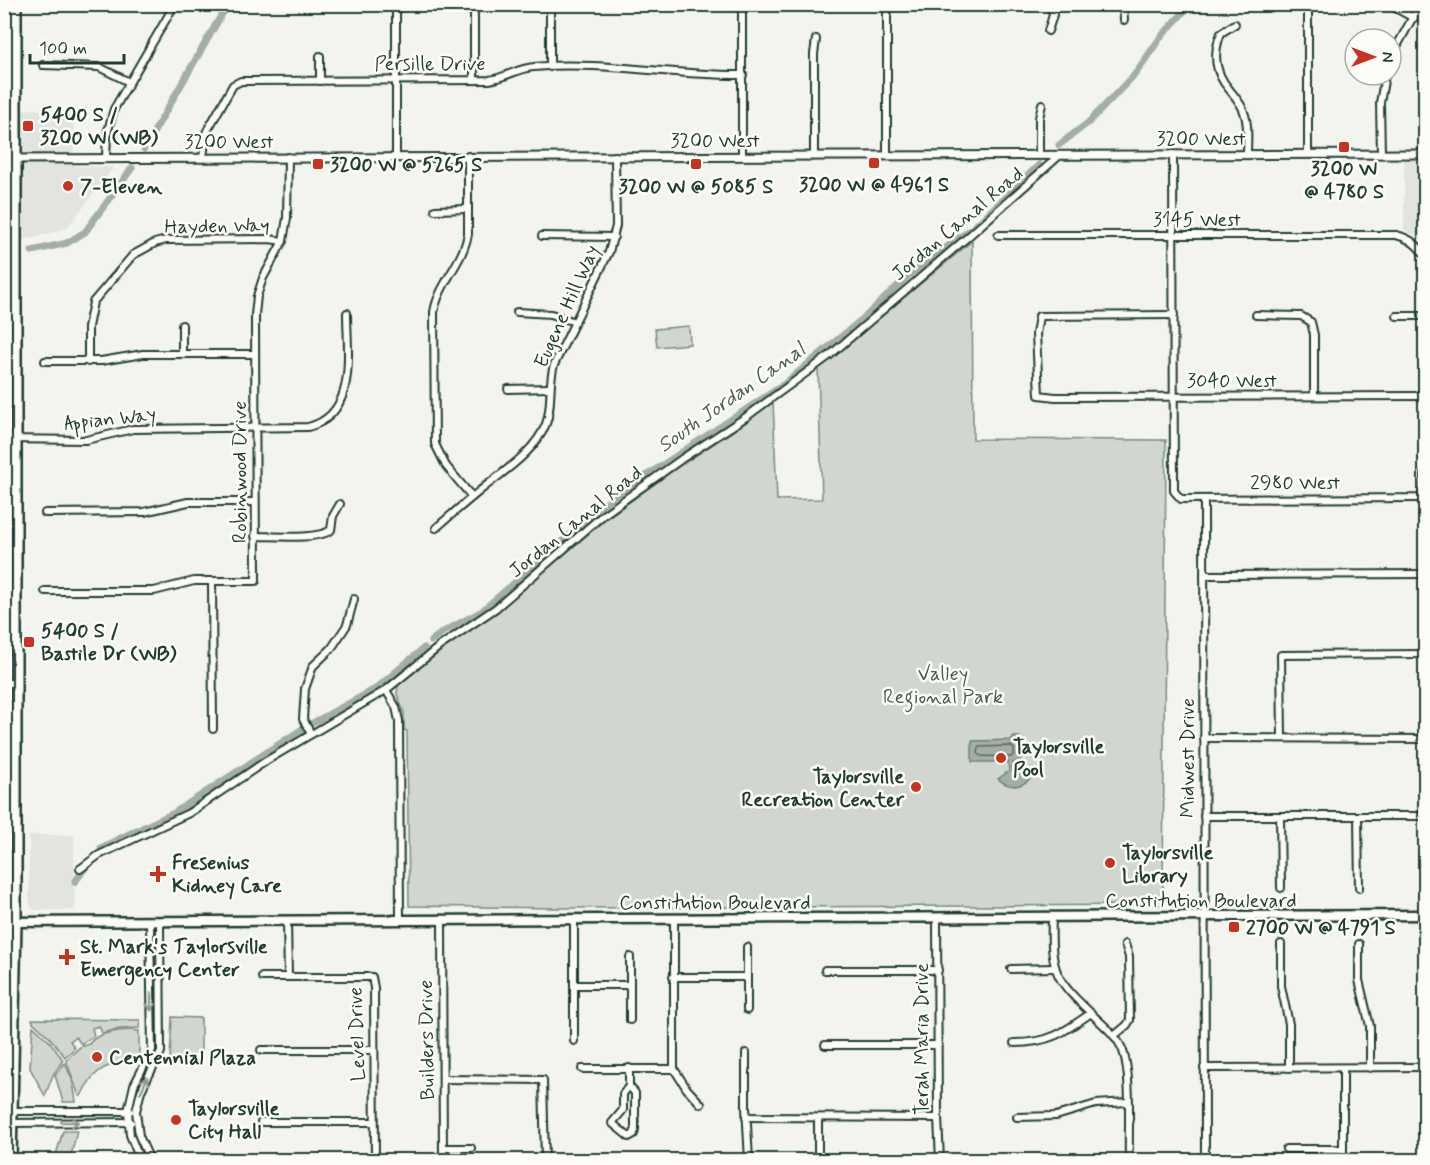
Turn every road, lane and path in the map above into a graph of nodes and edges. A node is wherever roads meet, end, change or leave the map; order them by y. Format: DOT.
graph roads {
  1 [pos="16,4"];
  2 [pos="162,4"];
  3 [pos="396,4"];
  4 [pos="474,4"];
  5 [pos="550,4"];
  6 [pos="742,4"];
  7 [pos="887,4"];
  8 [pos="1051,4"];
  9 [pos="1123,4"];
  10 [pos="1308,4"];
  11 [pos="1388,4"];
  12 [pos="1420,4"];
  13 [pos="173,7"];
  14 [pos="1414,18"];
  15 [pos="1124,20"];
  16 [pos="1235,24"];
  17 [pos="1048,31"];
  18 [pos="1403,37"];
  19 [pos="816,39"];
  20 [pos="320,56"];
  21 [pos="43,65"];
  22 [pos="550,67"];
  23 [pos="743,75"];
  24 [pos="396,80"];
  25 [pos="474,80"];
  26 [pos="320,81"];
  27 [pos="129,82"];
  28 [pos="1382,87"];
  29 [pos="1042,104"];
  30 [pos="1173,154"];
  31 [pos="1247,154"];
  32 [pos="1308,154"];
  33 [pos="1381,154"];
  34 [pos="1425,154"];
  35 [pos="887,155"];
  36 [pos="1038,155"];
  37 [pos="1060,155"];
  38 [pos="468,156"];
  39 [pos="615,156"];
  40 [pos="742,156"];
  41 [pos="814,156"];
  42 [pos="288,157"];
  43 [pos="396,157"];
  44 [pos="106,158"];
  45 [pos="203,158"];
  46 [pos="4,159"];
  47 [pos="17,159"];
  48 [pos="468,209"];
  49 [pos="435,210"];
  50 [pos="998,235"];
  51 [pos="1174,235"];
  52 [pos="542,236"];
  53 [pos="615,237"];
  54 [pos="282,241"];
  55 [pos="1425,258"];
  56 [pos="517,312"];
  57 [pos="347,313"];
  58 [pos="1174,315"];
  59 [pos="1256,315"];
  60 [pos="1397,315"];
  61 [pos="1425,315"];
  62 [pos="575,322"];
  63 [pos="182,325"];
  64 [pos="182,354"];
  65 [pos="255,354"];
  66 [pos="45,361"];
  67 [pos="88,362"];
  68 [pos="550,388"];
  69 [pos="508,389"];
  70 [pos="1174,396"];
  71 [pos="1314,396"];
  72 [pos="1425,396"];
  73 [pos="255,428"];
  74 [pos="4,439"];
  75 [pos="17,439"];
  76 [pos="1425,462"];
  77 [pos="472,497"];
  78 [pos="1204,499"];
  79 [pos="255,502"];
  80 [pos="339,504"];
  81 [pos="45,513"];
  82 [pos="436,528"];
  83 [pos="255,536"];
  84 [pos="1425,574"];
  85 [pos="1204,575"];
  86 [pos="212,581"];
  87 [pos="45,591"];
  88 [pos="354,599"];
  89 [pos="1425,654"];
  90 [pos="4,683"];
  91 [pos="17,683"];
  92 [pos="386,690"];
  93 [pos="213,729"];
  94 [pos="311,734"];
  95 [pos="1204,738"];
  96 [pos="1282,738"];
  97 [pos="1425,739"];
  98 [pos="1204,816"];
  99 [pos="1280,816"];
  100 [pos="1358,816"];
  101 [pos="1425,816"];
  102 [pos="4,820"];
  103 [pos="16,820"];
  104 [pos="80,869"];
  105 [pos="1281,888"];
  106 [pos="1359,888"];
  107 [pos="1425,915"];
  108 [pos="1203,916"];
  109 [pos="1052,917"];
  110 [pos="938,918"];
  111 [pos="574,919"];
  112 [pos="674,919"];
  113 [pos="400,920"];
  114 [pos="442,920"];
  115 [pos="287,921"];
  116 [pos="4,922"];
  117 [pos="16,922"];
  118 [pos="150,923"];
  119 [pos="160,923"];
  120 [pos="1281,944"];
  121 [pos="1359,944"];
  122 [pos="1125,945"];
  123 [pos="747,947"];
  124 [pos="630,957"];
  125 [pos="1054,968"];
  126 [pos="1011,969"];
  127 [pos="825,970"];
  128 [pos="938,970"];
  129 [pos="262,977"];
  130 [pos="288,977"];
  131 [pos="674,977"];
  132 [pos="747,977"];
  133 [pos="574,985"];
  134 [pos="630,985"];
  135 [pos="747,1010"];
  136 [pos="1091,1013"];
  137 [pos="630,1020"];
  138 [pos="1114,1036"];
  139 [pos="574,1041"];
  140 [pos="1014,1043"];
  141 [pos="825,1045"];
  142 [pos="938,1045"];
  143 [pos="261,1050"];
  144 [pos="374,1050"];
  145 [pos="746,1053"];
  146 [pos="629,1068"];
  147 [pos="1204,1068"];
  148 [pos="1289,1068"];
  149 [pos="1343,1068"];
  150 [pos="1370,1068"];
  151 [pos="1425,1068"];
  152 [pos="582,1069"];
  153 [pos="674,1069"];
  154 [pos="442,1079"];
  155 [pos="629,1086"];
  156 [pos="1128,1102"];
  157 [pos="701,1104"];
  158 [pos="128,1111"];
  159 [pos="136,1111"];
  160 [pos="12,1112"];
  161 [pos="1017,1117"];
  162 [pos="746,1118"];
  163 [pos="818,1118"];
  164 [pos="938,1118"];
  165 [pos="128,1122"];
  166 [pos="136,1122"];
  167 [pos="261,1122"];
  168 [pos="374,1122"];
  169 [pos="11,1123"];
  170 [pos="8,1142"];
  171 [pos="443,1148"];
  172 [pos="471,1148"];
  173 [pos="1286,1149"];
  174 [pos="1342,1149"];
  175 [pos="11,1161"];
  176 [pos="140,1161"];
  177 [pos="150,1161"];
  178 [pos="375,1161"];
  179 [pos="443,1161"];
  180 [pos="545,1161"];
  181 [pos="749,1161"];
  182 [pos="818,1161"];
  183 [pos="940,1161"];
  184 [pos="1129,1161"];
  185 [pos="1205,1161"];
  186 [pos="1343,1161"];
  1 -- 47 [label="main road"];
  2 -- 13 [label="street"];
  3 -- 24 [label="street"];
  4 -- 25 [label="street"];
  5 -- 22 [label="street"];
  6 -- 23 [label="street"];
  7 -- 35 [label="street"];
  8 -- 17 [label="street"];
  9 -- 15 [label="street"];
  10 -- 32 [label="street"];
  11 -- 14 [label="street"];
  12 -- 14 [label="street"];
  13 -- 27 [label="street"];
  14 -- 18 [label="street"];
  16 -- 31 [label="street"];
  19 -- 41 [label="street"];
  20 -- 26 [label="street"];
  21 -- 27 [label="street"];
  22 -- 23 [label="street, Persille Drive"];
  22 -- 25 [label="street, Persille Drive"];
  23 -- 40 [label="street"];
  24 -- 25 [label="street, Persille Drive"];
  24 -- 26 [label="street, Persille Drive"];
  24 -- 43 [label="street"];
  26 -- 45 [label="street, Persille Drive"];
  27 -- 44 [label="street"];
  28 -- 33 [label="street"];
  29 -- 36 [label="street"];
  30 -- 31 [label="street, 3200 West"];
  30 -- 37 [label="street, 3200 West"];
  30 -- 51 [label="street"];
  31 -- 32 [label="street, 3200 West"];
  32 -- 33 [label="street, 3200 West"];
  33 -- 34 [label="street, 3200 West"];
  35 -- 36 [label="street, 3200 West"];
  35 -- 41 [label="street, 3200 West"];
  36 -- 37 [label="street, 3200 West"];
  37 -- 92 [label="street, Jordan Canal Road"];
  38 -- 39 [label="street, 3200 West"];
  38 -- 43 [label="street, 3200 West"];
  38 -- 48 [label="street"];
  39 -- 40 [label="street, 3200 West"];
  39 -- 53 [label="street, Eugene Hill Way"];
  40 -- 41 [label="street, 3200 West"];
  42 -- 43 [label="street, 3200 West"];
  42 -- 45 [label="street, 3200 West"];
  42 -- 54 [label="street, Robinwood Drive"];
  44 -- 45 [label="street, 3200 West"];
  44 -- 47 [label="street, 3200 West"];
  46 -- 47 [label="street, 3200 West"];
  47 -- 75 [label="main road"];
  48 -- 49 [label="street"];
  48 -- 77 [label="street"];
  50 -- 51 [label="street, 3145 West"];
  51 -- 55 [label="street, 3145 West"];
  51 -- 58 [label="street"];
  52 -- 53 [label="street"];
  53 -- 62 [label="street, Eugene Hill Way"];
  54 -- 65 [label="street, Robinwood Drive"];
  54 -- 67 [label="street, Hayden Way"];
  56 -- 62 [label="street"];
  57 -- 73 [label="street, Appian Way"];
  58 -- 70 [label="street"];
  58 -- 70 [label="street, 3040 West"];
  59 -- 71 [label="street"];
  60 -- 61 [label="street"];
  62 -- 68 [label="street, Eugene Hill Way"];
  63 -- 64 [label="street"];
  64 -- 65 [label="street"];
  64 -- 67 [label="street"];
  65 -- 73 [label="street, Robinwood Drive"];
  66 -- 67 [label="street"];
  68 -- 69 [label="street"];
  68 -- 77 [label="street, Eugene Hill Way"];
  70 -- 71 [label="street, 3040 West"];
  70 -- 78 [label="street, 2980 West"];
  71 -- 72 [label="street, 3040 West"];
  73 -- 75 [label="street, Appian Way"];
  73 -- 79 [label="street, Robinwood Drive"];
  74 -- 75 [label="street, Appian Way"];
  75 -- 91 [label="main road"];
  76 -- 78 [label="street, 2980 West"];
  77 -- 82 [label="street, Eugene Hill Way"];
  78 -- 85 [label="street, Midwest Drive"];
  79 -- 81 [label="street"];
  79 -- 83 [label="street, Robinwood Drive"];
  80 -- 83 [label="street"];
  83 -- 86 [label="street, Robinwood Drive"];
  84 -- 85 [label="street"];
  85 -- 95 [label="street, Midwest Drive"];
  86 -- 87 [label="street, Robinwood Drive"];
  86 -- 93 [label="street"];
  88 -- 94 [label="street"];
  89 -- 96 [label="street"];
  90 -- 91 [label="street"];
  91 -- 103 [label="main road"];
  92 -- 94 [label="street, Jordan Canal Road"];
  92 -- 113 [label="street"];
  94 -- 104 [label="street, Jordan Canal Road"];
  95 -- 96 [label="street"];
  95 -- 98 [label="street, Midwest Drive"];
  96 -- 97 [label="street"];
  98 -- 99 [label="street"];
  98 -- 108 [label="street, Midwest Drive"];
  99 -- 100 [label="street"];
  99 -- 105 [label="street"];
  100 -- 101 [label="street"];
  100 -- 106 [label="street"];
  102 -- 103 [label="street"];
  103 -- 117 [label="main road"];
  107 -- 108 [label="main road, Constitution Boulevard"];
  108 -- 109 [label="main road, Constitution Boulevard"];
  108 -- 147 [label="street, Midwest Drive"];
  109 -- 110 [label="main road, Constitution Boulevard"];
  109 -- 125 [label="street"];
  110 -- 112 [label="main road, Constitution Boulevard"];
  110 -- 128 [label="street, Terah Maria Drive"];
  111 -- 112 [label="main road, Constitution Boulevard"];
  111 -- 114 [label="main road, Constitution Boulevard"];
  111 -- 133 [label="street"];
  112 -- 131 [label="street"];
  113 -- 114 [label="main road, Constitution Boulevard"];
  113 -- 115 [label="main road, Constitution Boulevard"];
  114 -- 154 [label="street, Builders Drive"];
  115 -- 119 [label="main road, Constitution Boulevard"];
  115 -- 130 [label="street"];
  116 -- 117 [label="main road, Constitution Boulevard"];
  117 -- 118 [label="main road, Constitution Boulevard"];
  117 -- 160 [label="main road"];
  118 -- 119 [label="main road, Constitution Boulevard"];
  118 -- 158 [label="street, one-way"];
  159 -- 119 [label="street, one-way"];
  120 -- 148 [label="street"];
  121 -- 150 [label="street"];
  122 -- 138 [label="street"];
  123 -- 132 [label="street"];
  124 -- 134 [label="street"];
  125 -- 126 [label="street"];
  125 -- 136 [label="street"];
  127 -- 128 [label="street"];
  128 -- 142 [label="street, Terah Maria Drive"];
  129 -- 130 [label="street, Level Drive"];
  130 -- 144 [label="street, Level Drive"];
  131 -- 132 [label="street"];
  131 -- 153 [label="street"];
  132 -- 135 [label="street"];
  133 -- 134 [label="street"];
  133 -- 139 [label="street"];
  134 -- 137 [label="street"];
  136 -- 138 [label="street"];
  136 -- 140 [label="street"];
  138 -- 156 [label="street"];
  141 -- 142 [label="street"];
  142 -- 164 [label="street, Terah Maria Drive"];
  143 -- 144 [label="street"];
  144 -- 168 [label="street, Level Drive"];
  145 -- 162 [label="street"];
  146 -- 152 [label="street"];
  146 -- 153 [label="street"];
  146 -- 155 [label="street"];
  147 -- 148 [label="street"];
  147 -- 185 [label="street, Midwest Drive"];
  148 -- 149 [label="street"];
  149 -- 150 [label="street"];
  149 -- 174 [label="street"];
  150 -- 151 [label="street"];
  153 -- 157 [label="street"];
  154 -- 171 [label="street, Builders Drive"];
  154 -- 180 [label="street"];
  155 -- 155 [label="street"];
  156 -- 161 [label="street"];
  156 -- 184 [label="street"];
  158 -- 159 [label="street"];
  158 -- 160 [label="street"];
  158 -- 165 [label="street"];
  159 -- 166 [label="street"];
  160 -- 169 [label="main road"];
  162 -- 163 [label="street"];
  162 -- 181 [label="street"];
  163 -- 164 [label="street"];
  163 -- 182 [label="street"];
  164 -- 183 [label="street, Terah Maria Drive"];
  165 -- 166 [label="street"];
  169 -- 165 [label="street, one-way"];
  165 -- 176 [label="street"];
  166 -- 177 [label="street"];
  167 -- 168 [label="street"];
  168 -- 178 [label="street, Level Drive"];
  169 -- 170 [label="main road"];
  170 -- 175 [label="main road"];
  171 -- 172 [label="street"];
  171 -- 179 [label="street, Builders Drive"];
  173 -- 174 [label="street"];
  174 -- 186 [label="street"];
}
